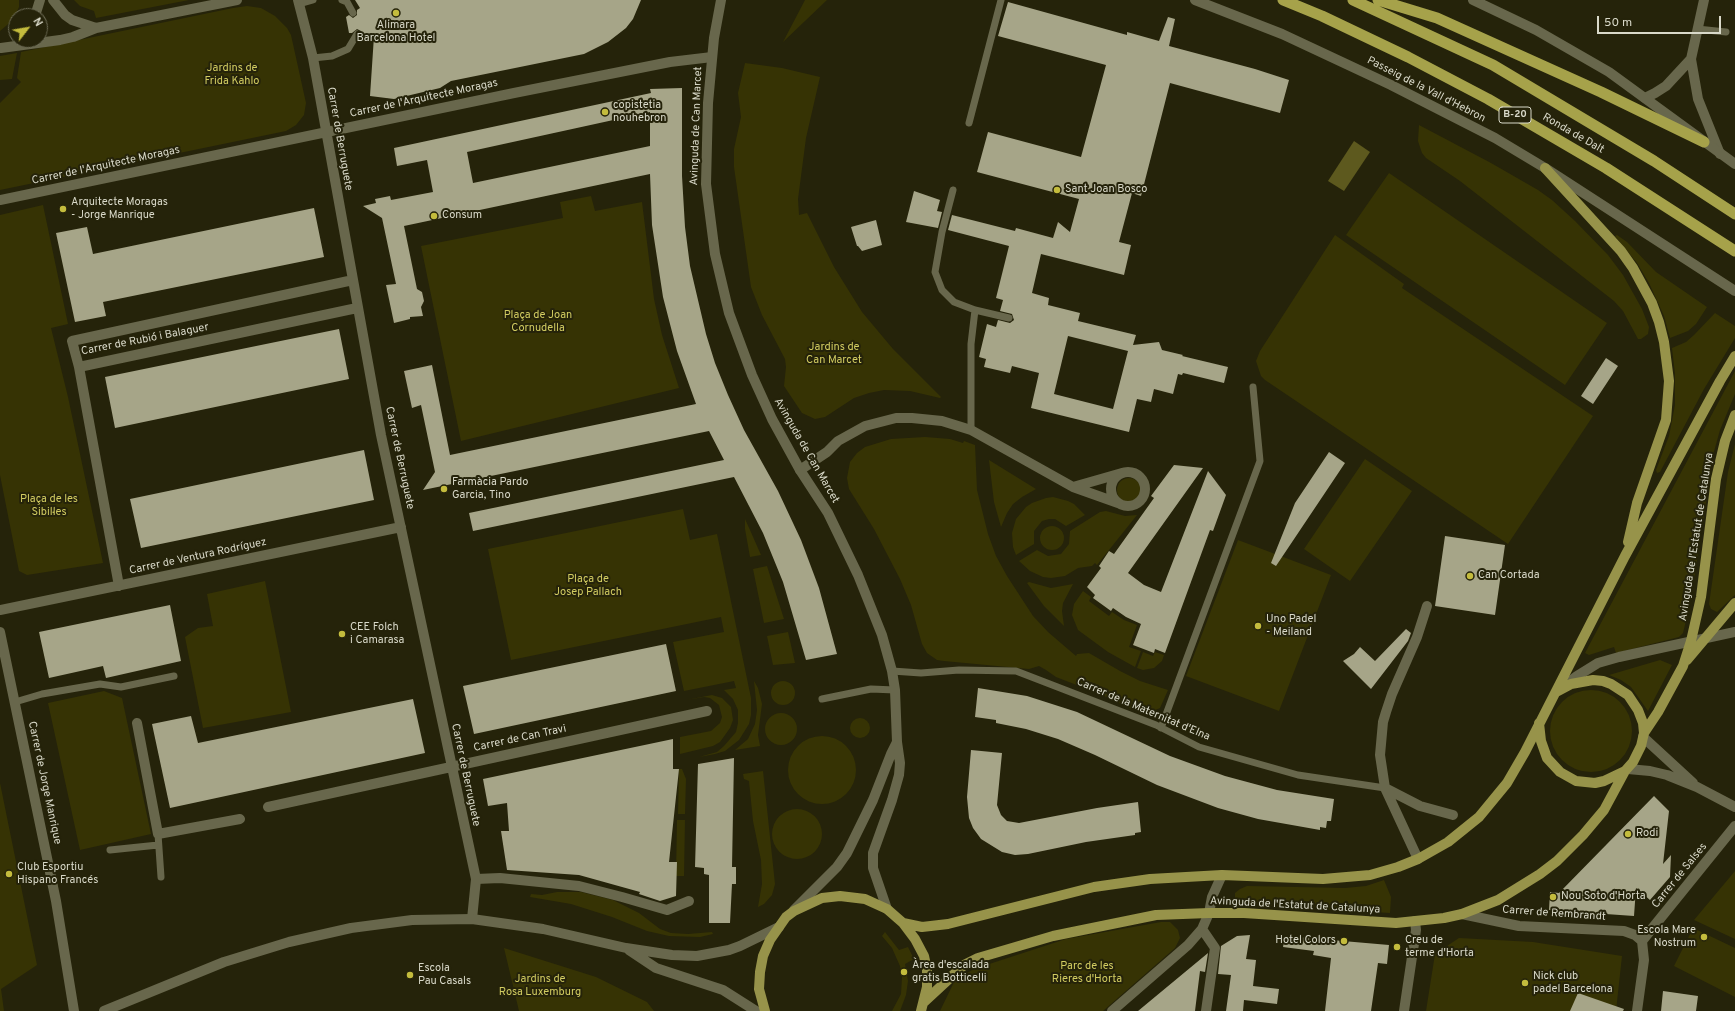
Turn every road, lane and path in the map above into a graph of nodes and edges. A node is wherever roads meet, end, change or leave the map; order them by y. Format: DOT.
graph roads {
  1 [pos="53,0"];
  2 [pos="237,0"];
  3 [pos="313,0"];
  4 [pos="342,0"];
  5 [pos="721,0"];
  6 [pos="1001,0"];
  7 [pos="1195,0"];
  8 [pos="1283,0"];
  9 [pos="1353,0"];
  10 [pos="1378,0"];
  11 [pos="1474,0"];
  12 [pos="1704,0"];
  13 [pos="298,2"];
  14 [pos="353,13"];
  15 [pos="96,28"];
  16 [pos="1697,29"];
  17 [pos="1726,32"];
  18 [pos="357,34"];
  19 [pos="1,49"];
  20 [pos="712,57"];
  21 [pos="313,58"];
  22 [pos="1691,59"];
  23 [pos="1645,98"];
  24 [pos="969,124"];
  25 [pos="326,132"];
  26 [pos="1704,142"];
  27 [pos="1720,154"];
  28 [pos="1735,164"];
  29 [pos="1545,168"];
  30 [pos="953,190"];
  31 [pos="0,200"];
  32 [pos="1735,214"];
  33 [pos="1735,251"];
  34 [pos="353,280"];
  35 [pos="1735,291"];
  36 [pos="357,308"];
  37 [pos="975,310"];
  38 [pos="1009,318"];
  39 [pos="1735,356"];
  40 [pos="79,367"];
  41 [pos="1252,387"];
  42 [pos="1735,414"];
  43 [pos="971,430"];
  44 [pos="800,470"];
  45 [pos="1122,473"];
  46 [pos="1073,487"];
  47 [pos="1120,504"];
  48 [pos="401,527"];
  49 [pos="1625,556"];
  50 [pos="119,586"];
  51 [pos="1735,603"];
  52 [pos="1427,606"];
  53 [pos="0,610"];
  54 [pos="0,632"];
  55 [pos="1735,632"];
  56 [pos="1705,638"];
  57 [pos="1691,641"];
  58 [pos="1683,666"];
  59 [pos="892,671"];
  60 [pos="174,676"];
  61 [pos="895,690"];
  62 [pos="1556,692"];
  63 [pos="822,699"];
  64 [pos="15,702"];
  65 [pos="707,711"];
  66 [pos="137,723"];
  67 [pos="1539,723"];
  68 [pos="1162,728"];
  69 [pos="1643,735"];
  70 [pos="897,742"];
  71 [pos="451,766"];
  72 [pos="1626,770"];
  73 [pos="1697,787"];
  74 [pos="1385,788"];
  75 [pos="268,806"];
  76 [pos="1735,807"];
  77 [pos="1453,814"];
  78 [pos="240,819"];
  79 [pos="1735,826"];
  80 [pos="158,834"];
  81 [pos="158,845"];
  82 [pos="110,850"];
  83 [pos="1418,859"];
  84 [pos="1222,875"];
  85 [pos="161,877"];
  86 [pos="476,879"];
  87 [pos="689,901"];
  88 [pos="887,909"];
  89 [pos="794,911"];
  90 [pos="1209,913"];
  91 [pos="1462,914"];
  92 [pos="472,920"];
  93 [pos="1415,921"];
  94 [pos="903,923"];
  95 [pos="779,927"];
  96 [pos="1202,929"];
  97 [pos="1642,941"];
  98 [pos="626,948"];
  99 [pos="923,1006"];
  100 [pos="74,1011"];
  101 [pos="104,1011"];
  102 [pos="756,1011"];
  103 [pos="765,1011"];
  104 [pos="1112,1011"];
  105 [pos="1206,1011"];
  106 [pos="1404,1011"];
  107 [pos="1636,1011"];
  1 -- 15 [label="street"];
  2 -- 15 [label="street"];
  3 -- 13 [label="lane"];
  4 -- 14 [label="lane"];
  5 -- 20 [label="street, Avinguda de Can Marcet"];
  6 -- 24 [label="lane"];
  7 -- 29 [label="street, Passeig de la Vall d'Hebron"];
  8 -- 33 [label="highway, Ronda de Dalt / B-20"];
  9 -- 32 [label="highway, Ronda de Dalt / B-20"];
  10 -- 26 [label="highway"];
  11 -- 23 [label="street"];
  12 -- 16 [label="street"];
  13 -- 21 [label="street, Carrer de Berruguete"];
  15 -- 19 [label="street"];
  16 -- 17 [label="lane"];
  16 -- 22 [label="street"];
  18 -- 21 [label="lane"];
  20 -- 25 [label="street, Carrer de l'Arquitecte Moragas"];
  20 -- 44 [label="street, Avinguda de Can Marcet"];
  21 -- 25 [label="street, Carrer de Berruguete"];
  22 -- 23 [label="street"];
  22 -- 27 [label="street"];
  23 -- 26 [label="street"];
  25 -- 31 [label="street, Carrer de l'Arquitecte Moragas"];
  25 -- 34 [label="street, Carrer de Berruguete"];
  26 -- 27 [label="street"];
  27 -- 28 [label="street"];
  29 -- 35 [label="street, Passeig de la Vall d'Hebron"];
  29 -- 49 [label="main road"];
  30 -- 37 [label="lane"];
  34 -- 36 [label="street, Carrer de Berruguete"];
  34 -- 40 [label="street, Carrer de Rubió i Balaguer"];
  36 -- 40 [label="street, Carrer de Rubió i Balaguer"];
  36 -- 48 [label="street, Carrer de Berruguete"];
  37 -- 38 [label="lane"];
  37 -- 43 [label="lane"];
  39 -- 49 [label="main road"];
  40 -- 50 [label="street"];
  41 -- 68 [label="lane"];
  42 -- 57 [label="main road, Avinguda de l'Estatut de Catalunya"];
  43 -- 44 [label="street"];
  43 -- 46 [label="street"];
  44 -- 59 [label="street, Avinguda de Can Marcet"];
  45 -- 46 [label="street"];
  45 -- 47 [label="street"];
  45 -- 47 [label="street"];
  46 -- 47 [label="street"];
  48 -- 50 [label="street, Carrer de Ventura Rodríguez"];
  48 -- 71 [label="street, Carrer de Berruguete"];
  49 -- 62 [label="main road"];
  50 -- 53 [label="street, Carrer de Ventura Rodríguez"];
  51 -- 56 [label="main road, Avinguda de l'Estatut de Catalunya"];
  52 -- 74 [label="street"];
  54 -- 64 [label="street, Carrer de Jorge Manrique"];
  55 -- 56 [label="street"];
  56 -- 57 [label="street"];
  56 -- 58 [label="main road, Avinguda de l'Estatut de Catalunya"];
  57 -- 58 [label="main road, Avinguda de l'Estatut de Catalunya"];
  57 -- 62 [label="street"];
  58 -- 69 [label="main road, Avinguda de l'Estatut de Catalunya"];
  59 -- 61 [label="street, Avinguda de Can Marcet"];
  59 -- 68 [label="lane, Carrer de la Maternitat d'Elna"];
  60 -- 64 [label="lane"];
  61 -- 63 [label="lane"];
  61 -- 70 [label="street, Avinguda de Can Marcet"];
  62 -- 67 [label="main road"];
  62 -- 69 [label="main road"];
  64 -- 100 [label="street, Carrer de Jorge Manrique"];
  65 -- 71 [label="street, Carrer de Can Travi"];
  66 -- 80 [label="street"];
  67 -- 72 [label="main road"];
  67 -- 83 [label="main road"];
  68 -- 74 [label="lane, Carrer de la Maternitat d'Elna"];
  69 -- 72 [label="main road, Avinguda de l'Estatut de Catalunya"];
  69 -- 73 [label="street"];
  70 -- 88 [label="street, Avinguda de Can Marcet"];
  70 -- 89 [label="street, Avinguda de Can Marcet"];
  71 -- 75 [label="street, Carrer de Can Travi"];
  71 -- 86 [label="street, Carrer de Berruguete"];
  72 -- 73 [label="street"];
  72 -- 91 [label="main road, Avinguda de l'Estatut de Catalunya"];
  73 -- 76 [label="street"];
  74 -- 77 [label="street"];
  74 -- 83 [label="street"];
  78 -- 80 [label="street"];
  79 -- 97 [label="street, Carrer de Salses"];
  80 -- 81 [label="lane"];
  81 -- 82 [label="lane"];
  81 -- 85 [label="lane"];
  83 -- 84 [label="main road"];
  84 -- 90 [label="street"];
  84 -- 94 [label="main road"];
  86 -- 87 [label="street"];
  86 -- 92 [label="street, Carrer de Berruguete"];
  88 -- 89 [label="main road"];
  88 -- 94 [label="main road"];
  89 -- 95 [label="main road"];
  90 -- 93 [label="main road, Avinguda de l'Estatut de Catalunya"];
  90 -- 96 [label="street"];
  90 -- 99 [label="main road, Avinguda de l'Estatut de Catalunya"];
  91 -- 93 [label="main road, Avinguda de l'Estatut de Catalunya"];
  91 -- 97 [label="street, Carrer de Rembrandt"];
  92 -- 98 [label="street"];
  92 -- 101 [label="street"];
  93 -- 106 [label="street"];
  94 -- 99 [label="main road"];
  95 -- 98 [label="street"];
  95 -- 103 [label="main road"];
  96 -- 104 [label="street"];
  96 -- 105 [label="street"];
  97 -- 107 [label="street"];
  98 -- 102 [label="street"];
}
